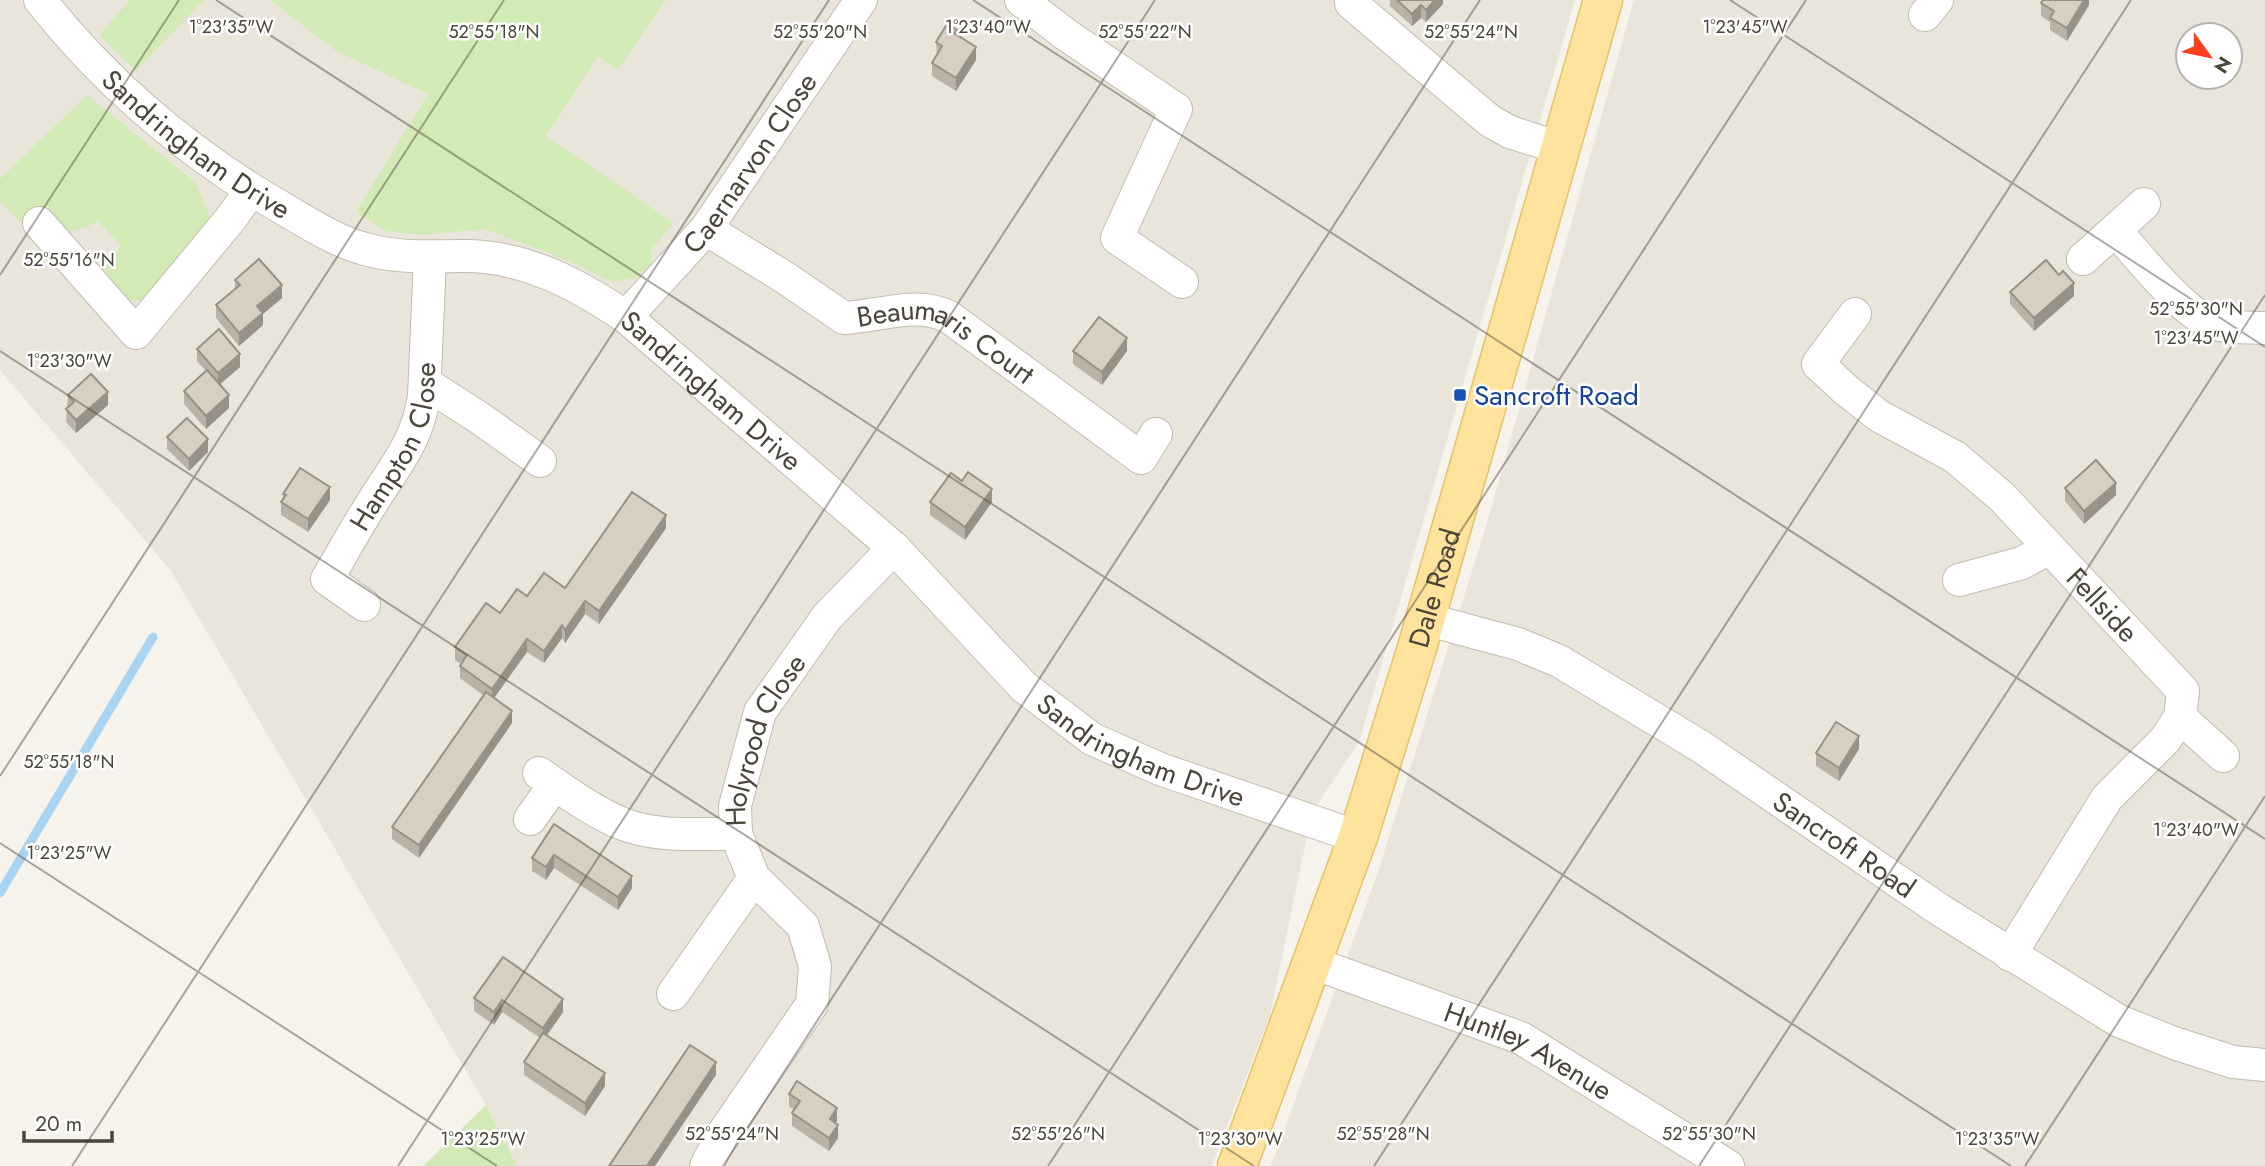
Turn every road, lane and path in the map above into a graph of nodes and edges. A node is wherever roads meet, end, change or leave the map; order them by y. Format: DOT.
graph roads {
  1 [pos="40,0"];
  2 [pos="861,0"];
  3 [pos="1021,0"];
  4 [pos="1603,0"];
  5 [pos="1347,9"];
  6 [pos="1560,148"];
  7 [pos="251,190"];
  8 [pos="2144,204"];
  9 [pos="39,223"];
  10 [pos="706,229"];
  11 [pos="2115,230"];
  12 [pos="430,258"];
  13 [pos="2083,259"];
  14 [pos="1182,282"];
  15 [pos="1855,314"];
  16 [pos="626,317"];
  17 [pos="2265,328"];
  18 [pos="425,383"];
  19 [pos="1149,446"];
  20 [pos="540,461"];
  21 [pos="894,548"];
  22 [pos="2049,548"];
  23 [pos="1959,580"];
  24 [pos="364,605"];
  25 [pos="1425,619"];
  26 [pos="2180,717"];
  27 [pos="2223,756"];
  28 [pos="530,820"];
  29 [pos="736,834"];
  30 [pos="1358,837"];
  31 [pos="754,878"];
  32 [pos="2010,955"];
  33 [pos="1313,963"];
  34 [pos="673,994"];
  35 [pos="2265,1065"];
  36 [pos="1685,1154"];
  37 [pos="706,1166"];
  38 [pos="1237,1166"];
  39 [pos="1728,1166"];
  1 -- 7 [label="street, Sandringham Drive"];
  2 -- 10 [label="street, Caernarvon Close"];
  3 -- 14 [label="street"];
  4 -- 6 [label="main road, Dale Road"];
  5 -- 6 [label="street"];
  6 -- 25 [label="main road, Dale Road"];
  7 -- 9 [label="street"];
  7 -- 12 [label="street, Sandringham Drive"];
  8 -- 11 [label="street"];
  10 -- 16 [label="street, Caernarvon Close"];
  10 -- 19 [label="street, Beaumaris Court"];
  11 -- 13 [label="street"];
  11 -- 17 [label="street"];
  12 -- 16 [label="street, Sandringham Drive"];
  12 -- 18 [label="street, Hampton Close"];
  15 -- 22 [label="street, Fellside"];
  16 -- 21 [label="street, Sandringham Drive"];
  18 -- 20 [label="street"];
  18 -- 24 [label="street, Hampton Close"];
  21 -- 29 [label="street, Holyrood Close"];
  21 -- 30 [label="street, Sandringham Drive"];
  22 -- 23 [label="street"];
  22 -- 26 [label="street, Fellside"];
  25 -- 30 [label="main road, Dale Road"];
  25 -- 32 [label="street, Sancroft Road"];
  26 -- 27 [label="street"];
  26 -- 32 [label="street"];
  28 -- 29 [label="street"];
  29 -- 31 [label="street, Holyrood Close"];
  30 -- 33 [label="main road, Dale Road"];
  31 -- 34 [label="street"];
  31 -- 37 [label="street, Holyrood Close"];
  32 -- 35 [label="street, Sancroft Road"];
  33 -- 36 [label="street, Huntley Avenue"];
  33 -- 38 [label="main road, Dale Road"];
  36 -- 39 [label="street, Huntley Avenue"];
}
